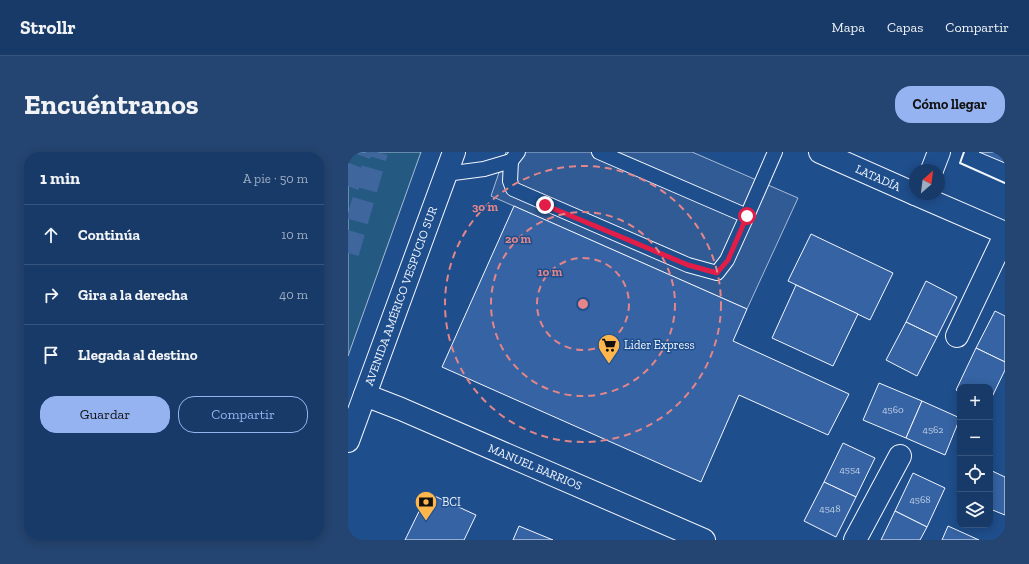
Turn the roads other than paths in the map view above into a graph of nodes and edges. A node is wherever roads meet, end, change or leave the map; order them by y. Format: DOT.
graph roads {
  1 [pos="454,152"];
  2 [pos="599,152"];
  3 [pos="776,152"];
  4 [pos="820,152"];
  5 [pos="939,152"];
  6 [pos="515,157"];
  7 [pos="934,164"];
  8 [pos="446,174"];
  9 [pos="909,191"];
  10 [pos="929,200"];
  11 [pos="747,216"];
  12 [pos="1005,234"];
  13 [pos="957,336"];
  14 [pos="365,396"];
  15 [pos="348,441"];
  16 [pos="900,456"];
  17 [pos="704,540"];
  18 [pos="855,540"];
  1 -- 8 [label="street, AVENIDA AMÉRICO VESPUCIO SUR"];
  2 -- 11 [label="lane"];
  3 -- 11 [label="lane"];
  4 -- 9 [label="street, LATADÍA"];
  5 -- 7 [label="street"];
  6 -- 8 [label="lane"];
  6 -- 11 [label="lane"];
  8 -- 14 [label="street, AVENIDA AMÉRICO VESPUCIO SUR"];
  10 -- 12 [label="street, LATADÍA"];
  12 -- 13 [label="street"];
  14 -- 15 [label="street, AVENIDA AMÉRICO VESPUCIO SUR"];
  14 -- 17 [label="street, MANUEL BARRIOS"];
  16 -- 18 [label="street"];
}
